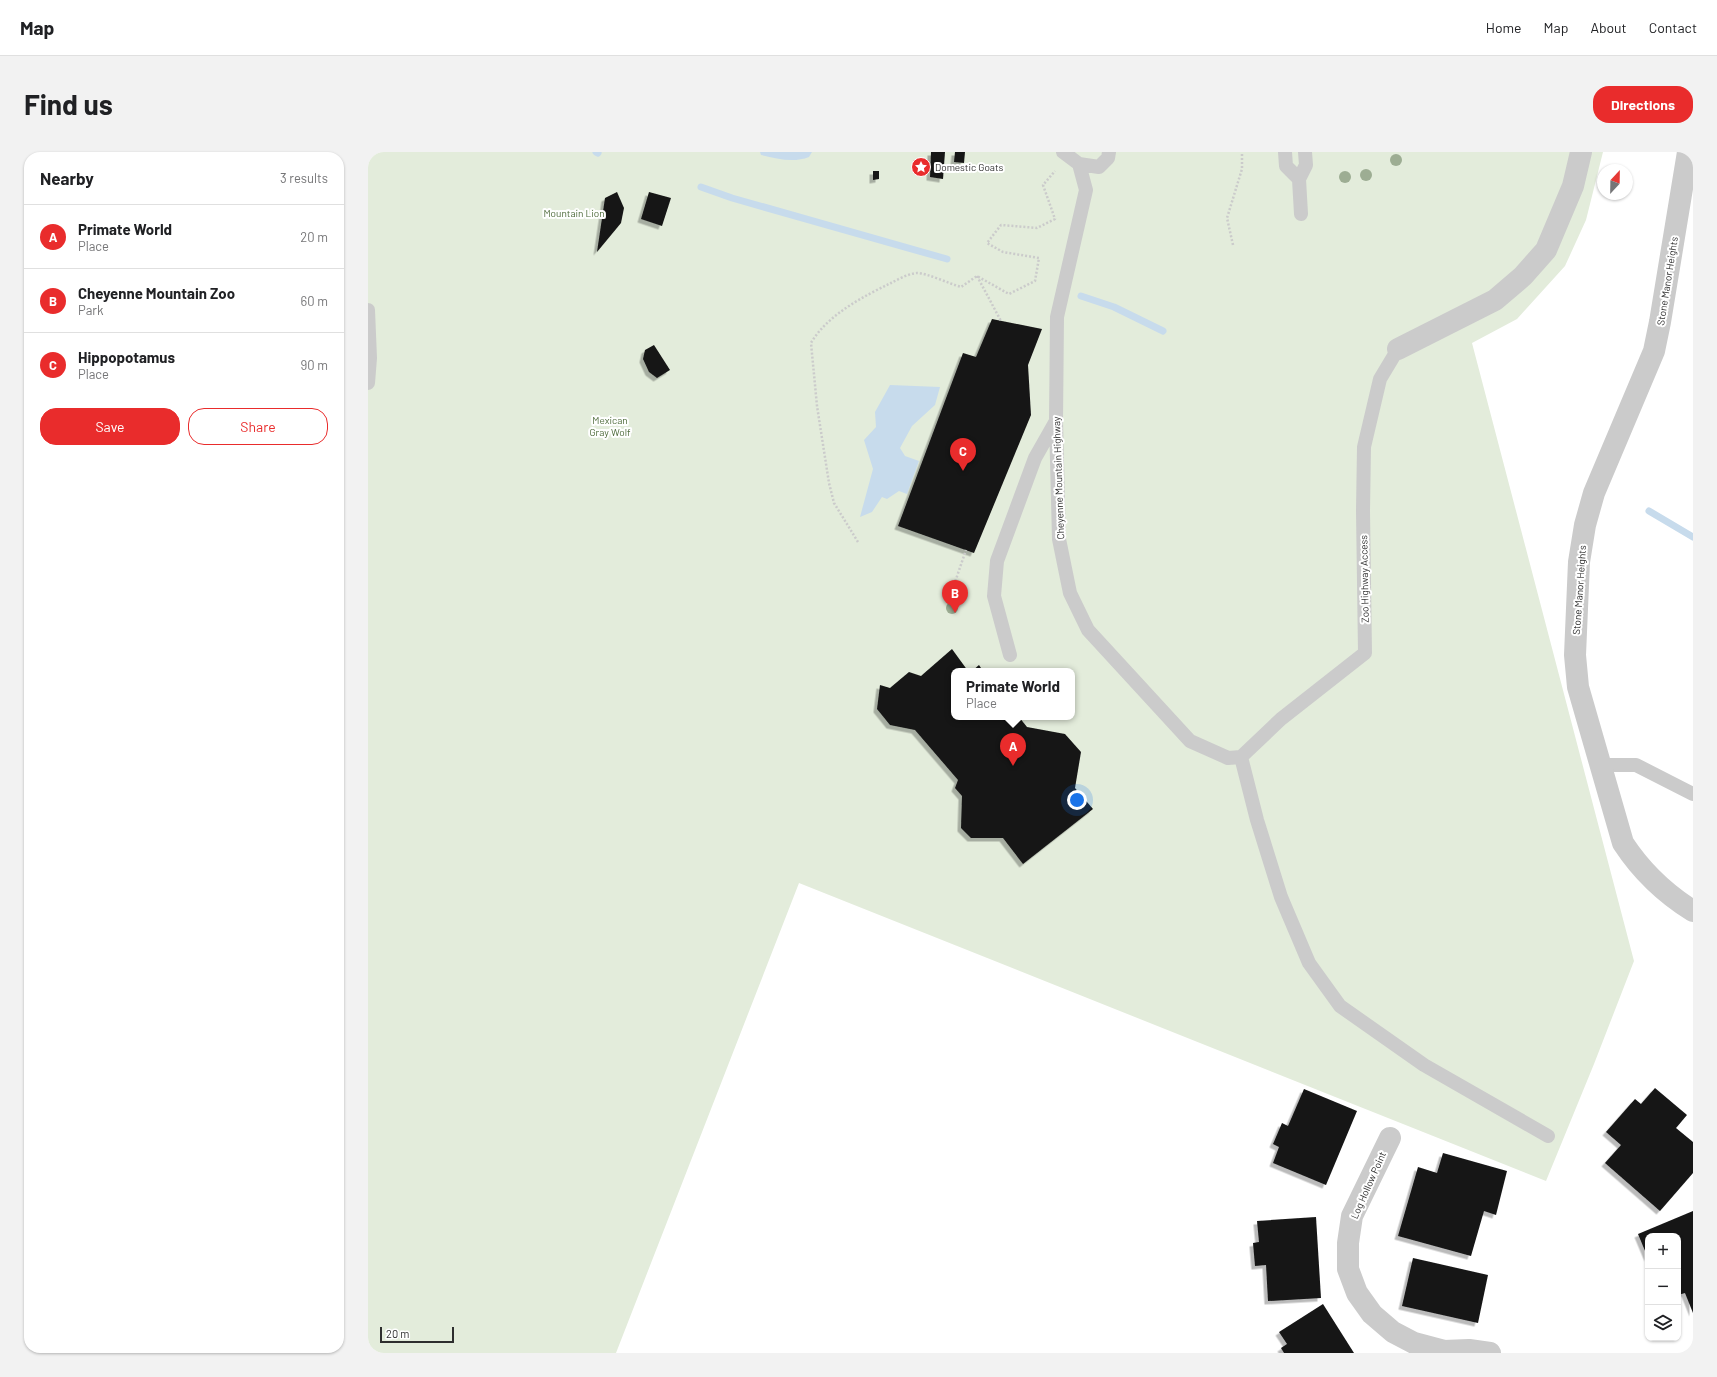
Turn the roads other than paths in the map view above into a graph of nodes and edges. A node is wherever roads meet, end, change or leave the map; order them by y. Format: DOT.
graph roads {
  1 [pos="1109,152"];
  2 [pos="1285,152"];
  3 [pos="1305,152"];
  4 [pos="1581,152"];
  5 [pos="1688,152"];
  6 [pos="1065,154"];
  7 [pos="1079,164"];
  8 [pos="1298,179"];
  9 [pos="1301,214"];
  10 [pos="368,310"];
  11 [pos="1398,349"];
  12 [pos="368,383"];
  13 [pos="1056,421"];
  14 [pos="1010,655"];
  15 [pos="1241,756"];
  16 [pos="1601,766"];
  17 [pos="1693,794"];
  18 [pos="1693,912"];
  19 [pos="1548,1136"];
  20 [pos="1390,1138"];
  21 [pos="1490,1353"];
  1 -- 7 [label="lane"];
  2 -- 8 [label="lane"];
  3 -- 8 [label="lane"];
  4 -- 11 [label="street"];
  5 -- 16 [label="street, Stone Manor Heights"];
  6 -- 7 [label="lane"];
  7 -- 13 [label="lane, Cheyenne Mountain Highway"];
  8 -- 9 [label="lane"];
  10 -- 12 [label="lane"];
  11 -- 15 [label="lane, Zoo Highway Access"];
  13 -- 14 [label="lane"];
  13 -- 15 [label="lane, Cheyenne Mountain Highway"];
  15 -- 19 [label="lane"];
  16 -- 17 [label="lane"];
  16 -- 18 [label="street, Stone Manor Heights"];
  20 -- 21 [label="street, Log Hollow Point"];
}
